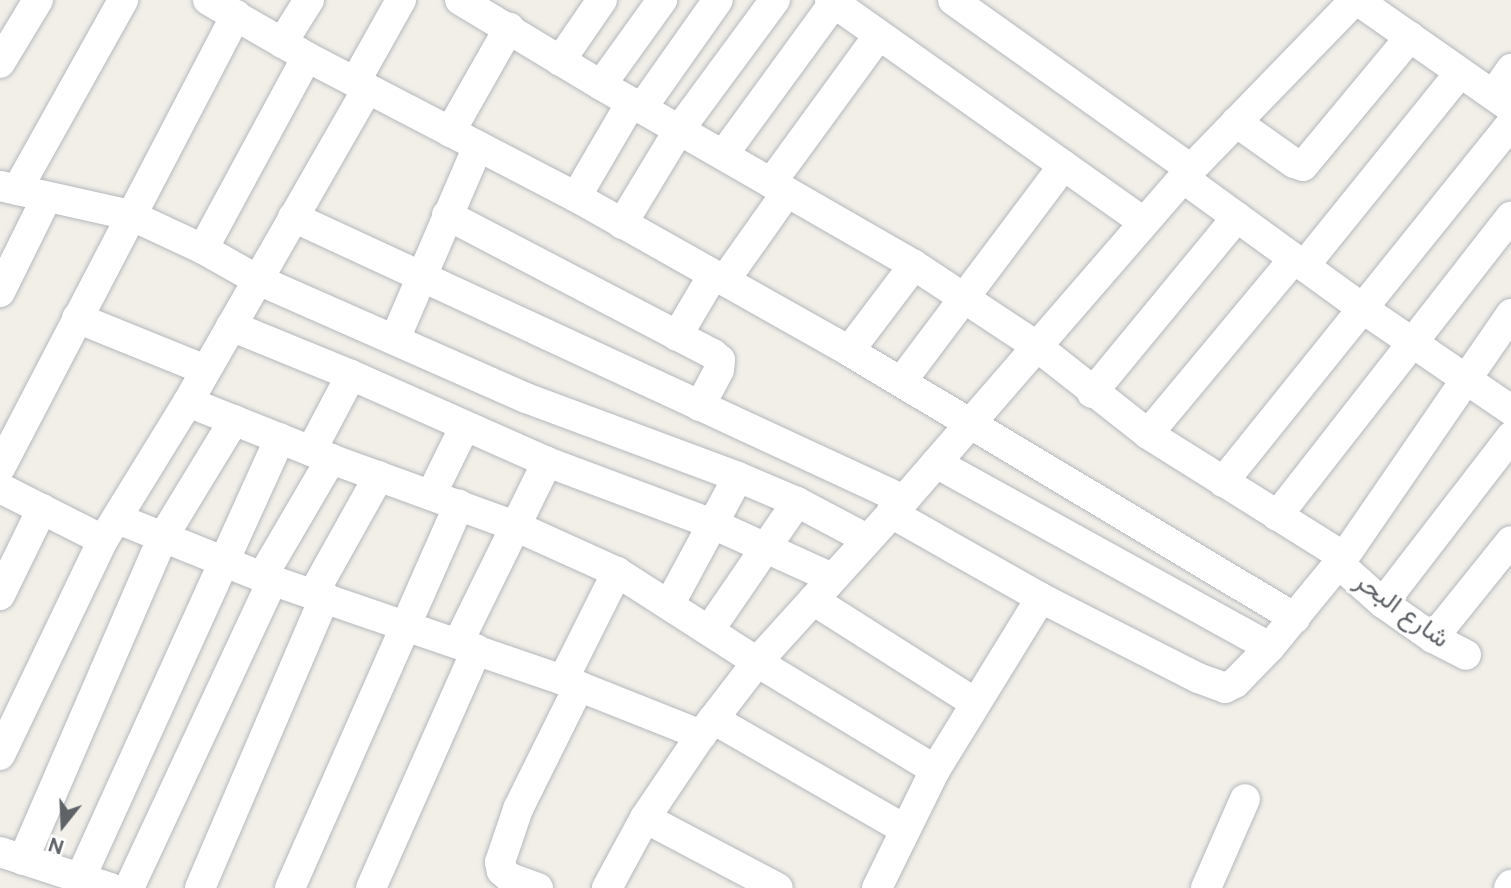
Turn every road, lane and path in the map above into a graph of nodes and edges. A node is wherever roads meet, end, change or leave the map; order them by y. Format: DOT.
graph roads {
  1 [pos="38,0"];
  2 [pos="123,0"];
  3 [pos="208,0"];
  4 [pos="309,0"];
  5 [pos="401,0"];
  6 [pos="460,0"];
  7 [pos="602,0"];
  8 [pos="662,0"];
  9 [pos="718,0"];
  10 [pos="775,0"];
  11 [pos="953,0"];
  12 [pos="1356,0"];
  13 [pos="845,5"];
  14 [pos="498,14"];
  15 [pos="236,15"];
  16 [pos="879,35"];
  17 [pos="1410,37"];
  18 [pos="295,50"];
  19 [pos="560,61"];
  20 [pos="0,63"];
  21 [pos="1511,69"];
  22 [pos="1460,73"];
  23 [pos="361,85"];
  24 [pos="601,85"];
  25 [pos="1502,102"];
  26 [pos="636,106"];
  27 [pos="1236,122"];
  28 [pos="1511,124"];
  29 [pos="679,130"];
  30 [pos="450,132"];
  31 [pos="478,146"];
  32 [pos="723,155"];
  33 [pos="1064,165"];
  34 [pos="1187,174"];
  35 [pos="9,188"];
  36 [pos="779,188"];
  37 [pos="47,197"];
  38 [pos="576,197"];
  39 [pos="130,215"];
  40 [pos="447,215"];
  41 [pos="1511,216"];
  42 [pos="293,217"];
  43 [pos="1237,217"];
  44 [pos="1143,222"];
  45 [pos="622,224"];
  46 [pos="203,249"];
  47 [pos="1299,262"];
  48 [pos="914,265"];
  49 [pos="421,277"];
  50 [pos="719,278"];
  51 [pos="256,279"];
  52 [pos="0,292"];
  53 [pos="962,297"];
  54 [pos="1362,308"];
  55 [pos="1511,314"];
  56 [pos="77,318"];
  57 [pos="230,326"];
  58 [pos="677,335"];
  59 [pos="395,339"];
  60 [pos="1412,341"];
  61 [pos="1035,345"];
  62 [pos="849,351"];
  63 [pos="206,370"];
  64 [pos="351,375"];
  65 [pos="1465,380"];
  66 [pos="901,382"];
  67 [pos="1092,393"];
  68 [pos="188,402"];
  69 [pos="700,406"];
  70 [pos="1511,410"];
  71 [pos="234,420"];
  72 [pos="972,422"];
  73 [pos="465,426"];
  74 [pos="1148,434"];
  75 [pos="280,438"];
  76 [pos="1511,438"];
  77 [pos="321,455"];
  78 [pos="547,462"];
  79 [pos="936,463"];
  80 [pos="0,468"];
  81 [pos="379,476"];
  82 [pos="738,477"];
  83 [pos="1223,482"];
  84 [pos="0,488"];
  85 [pos="430,495"];
  86 [pos="797,502"];
  87 [pos="459,505"];
  88 [pos="897,506"];
  89 [pos="42,509"];
  90 [pos="1277,516"];
  91 [pos="713,524"];
  92 [pos="515,526"];
  93 [pos="110,529"];
  94 [pos="163,537"];
  95 [pos="867,539"];
  96 [pos="1511,541"];
  97 [pos="766,547"];
  98 [pos="1341,560"];
  99 [pos="222,562"];
  100 [pos="617,572"];
  101 [pos="267,579"];
  102 [pos="822,589"];
  103 [pos="0,595"];
  104 [pos="319,596"];
  105 [pos="1041,598"];
  106 [pos="670,603"];
  107 [pos="1383,603"];
  108 [pos="1296,618"];
  109 [pos="406,624"];
  110 [pos="710,629"];
  111 [pos="1433,638"];
  112 [pos="468,646"];
  113 [pos="1270,647"];
  114 [pos="1466,655"];
  115 [pos="757,662"];
  116 [pos="571,683"];
  117 [pos="975,703"];
  118 [pos="707,727"];
  119 [pos="0,755"];
  120 [pos="935,770"];
  121 [pos="1245,799"];
  122 [pos="645,818"];
  123 [pos="904,830"];
  124 [pos="11,856"];
  125 [pos="63,880"];
  126 [pos="111,888"];
  127 [pos="129,888"];
  128 [pos="200,888"];
  129 [pos="290,888"];
  130 [pos="371,888"];
  131 [pos="538,888"];
  132 [pos="607,888"];
  133 [pos="778,888"];
  134 [pos="877,888"];
  135 [pos="1206,888"];
  1 -- 20 [label="street"];
  2 -- 35 [label="street"];
  3 -- 15 [label="street"];
  4 -- 18 [label="street"];
  5 -- 23 [label="street"];
  6 -- 14 [label="street, شارع البحر"];
  7 -- 19 [label="street"];
  8 -- 24 [label="street"];
  9 -- 26 [label="street"];
  10 -- 29 [label="street"];
  11 -- 34 [label="street"];
  12 -- 17 [label="street"];
  12 -- 27 [label="street"];
  13 -- 16 [label="street"];
  13 -- 32 [label="street"];
  14 -- 19 [label="street, شارع البحر"];
  14 -- 30 [label="street"];
  15 -- 18 [label="street"];
  15 -- 39 [label="street"];
  16 -- 33 [label="street"];
  16 -- 36 [label="street"];
  17 -- 22 [label="street"];
  17 -- 27 [label="street"];
  18 -- 23 [label="street"];
  18 -- 46 [label="street"];
  19 -- 24 [label="street, شارع البحر"];
  21 -- 25 [label="street"];
  22 -- 25 [label="street"];
  22 -- 47 [label="street"];
  23 -- 30 [label="street"];
  23 -- 42 [label="street"];
  24 -- 26 [label="street, شارع البحر"];
  26 -- 29 [label="street, شارع البحر"];
  26 -- 38 [label="street"];
  27 -- 34 [label="street"];
  28 -- 54 [label="street"];
  29 -- 32 [label="street, شارع البحر"];
  29 -- 45 [label="street"];
  30 -- 31 [label="street"];
  31 -- 38 [label="street"];
  31 -- 40 [label="street"];
  32 -- 36 [label="street, شارع البحر"];
  33 -- 44 [label="street"];
  33 -- 53 [label="street"];
  34 -- 43 [label="street"];
  34 -- 44 [label="street"];
  35 -- 37 [label="street"];
  36 -- 48 [label="street, شارع البحر"];
  36 -- 50 [label="street"];
  37 -- 39 [label="street"];
  37 -- 52 [label="street"];
  38 -- 45 [label="street"];
  39 -- 46 [label="street"];
  39 -- 56 [label="street"];
  40 -- 49 [label="street"];
  40 -- 58 [label="street"];
  41 -- 60 [label="street"];
  42 -- 49 [label="street"];
  42 -- 51 [label="street"];
  43 -- 47 [label="street"];
  43 -- 67 [label="street"];
  44 -- 61 [label="street"];
  45 -- 50 [label="street"];
  46 -- 51 [label="street"];
  47 -- 54 [label="street"];
  47 -- 74 [label="street"];
  48 -- 53 [label="street, شارع البحر"];
  48 -- 62 [label="street"];
  49 -- 59 [label="street"];
  49 -- 69 [label="street"];
  50 -- 58 [label="street"];
  50 -- 62 [label="street"];
  51 -- 57 [label="street"];
  51 -- 59 [label="street"];
  53 -- 61 [label="street, شارع البحر"];
  53 -- 66 [label="street"];
  54 -- 60 [label="street"];
  54 -- 83 [label="street"];
  55 -- 65 [label="street"];
  56 -- 63 [label="street"];
  56 -- 80 [label="street"];
  57 -- 63 [label="street"];
  57 -- 64 [label="street"];
  58 -- 69 [label="street"];
  59 -- 82 [label="street"];
  60 -- 65 [label="street"];
  60 -- 90 [label="street"];
  61 -- 67 [label="street, شارع البحر"];
  61 -- 72 [label="street"];
  62 -- 66 [label="street"];
  63 -- 68 [label="street"];
  64 -- 73 [label="street"];
  64 -- 77 [label="street"];
  65 -- 70 [label="street"];
  65 -- 98 [label="street"];
  66 -- 72 [label="street"];
  67 -- 74 [label="street, شارع البحر"];
  68 -- 71 [label="street"];
  68 -- 93 [label="street"];
  69 -- 88 [label="street"];
  71 -- 75 [label="street"];
  71 -- 94 [label="street"];
  72 -- 79 [label="street"];
  72 -- 108 [label="street"];
  73 -- 78 [label="street"];
  73 -- 85 [label="street"];
  74 -- 83 [label="street, شارع البحر"];
  75 -- 77 [label="street"];
  75 -- 99 [label="street"];
  76 -- 107 [label="street"];
  77 -- 81 [label="street"];
  77 -- 101 [label="street"];
  78 -- 91 [label="street"];
  78 -- 92 [label="street"];
  79 -- 88 [label="street"];
  79 -- 113 [label="street"];
  81 -- 85 [label="street"];
  81 -- 104 [label="street"];
  82 -- 86 [label="street"];
  82 -- 91 [label="street"];
  83 -- 90 [label="street, شارع البحر"];
  84 -- 89 [label="street"];
  85 -- 87 [label="street"];
  86 -- 95 [label="street"];
  86 -- 97 [label="street"];
  87 -- 92 [label="street"];
  87 -- 109 [label="street"];
  88 -- 95 [label="street"];
  88 -- 105 [label="street"];
  89 -- 93 [label="street"];
  89 -- 103 [label="street"];
  90 -- 98 [label="street, شارع البحر"];
  91 -- 97 [label="street"];
  91 -- 106 [label="street"];
  92 -- 100 [label="street"];
  92 -- 112 [label="street"];
  93 -- 94 [label="street"];
  93 -- 119 [label="street"];
  94 -- 99 [label="street"];
  94 -- 124 [label="street"];
  95 -- 102 [label="street"];
  96 -- 111 [label="street"];
  97 -- 102 [label="street"];
  97 -- 110 [label="street"];
  98 -- 107 [label="street, شارع البحر"];
  98 -- 108 [label="street"];
  99 -- 101 [label="street"];
  99 -- 125 [label="street"];
  100 -- 106 [label="street"];
  100 -- 116 [label="street"];
  101 -- 104 [label="street"];
  101 -- 127 [label="street"];
  102 -- 115 [label="street"];
  102 -- 117 [label="street"];
  104 -- 109 [label="street"];
  104 -- 128 [label="street"];
  105 -- 113 [label="street"];
  105 -- 117 [label="street"];
  106 -- 110 [label="street"];
  107 -- 111 [label="street, شارع البحر"];
  108 -- 113 [label="street"];
  109 -- 112 [label="street"];
  109 -- 129 [label="street"];
  110 -- 115 [label="street"];
  111 -- 114 [label="street, شارع البحر"];
  112 -- 116 [label="street"];
  112 -- 130 [label="street"];
  115 -- 118 [label="street"];
  115 -- 120 [label="street"];
  116 -- 118 [label="street"];
  116 -- 131 [label="street"];
  117 -- 120 [label="street"];
  118 -- 122 [label="street"];
  118 -- 123 [label="street"];
  120 -- 123 [label="street"];
  121 -- 135 [label="street"];
  122 -- 132 [label="street"];
  122 -- 133 [label="street"];
  123 -- 134 [label="street"];
  124 -- 125 [label="street"];
  125 -- 126 [label="street"];
}
